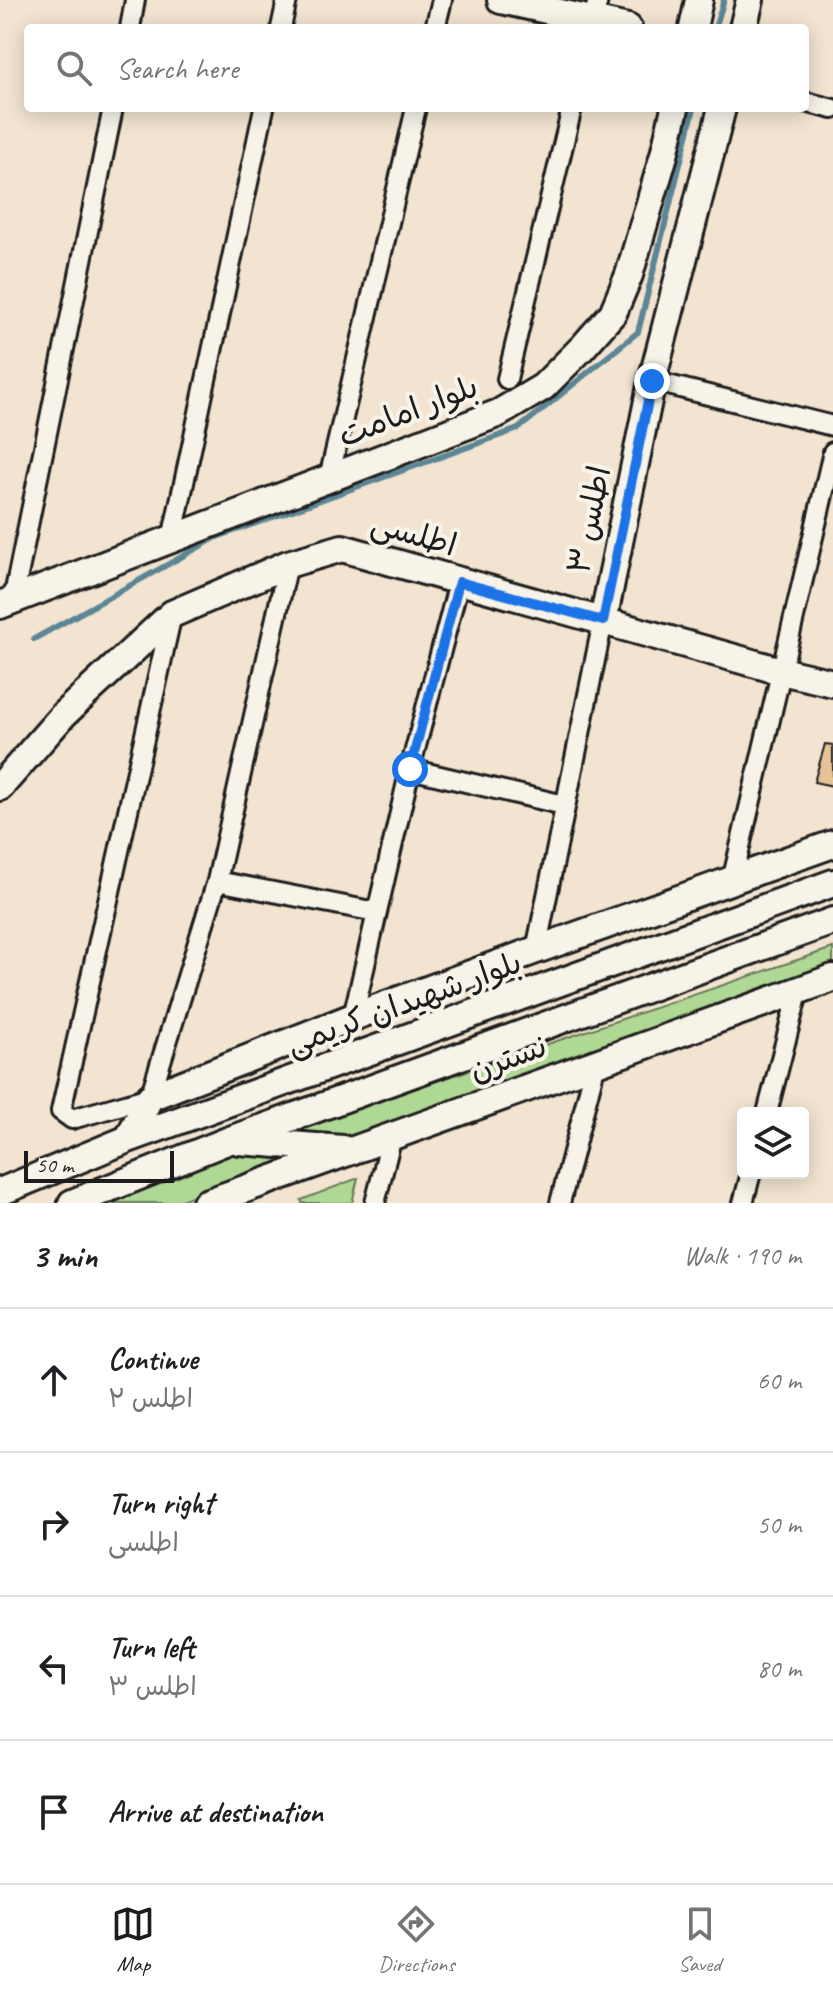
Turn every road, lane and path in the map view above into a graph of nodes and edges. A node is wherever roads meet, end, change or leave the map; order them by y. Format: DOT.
graph roads {
  1 [pos="135,0"];
  2 [pos="287,0"];
  3 [pos="442,0"];
  4 [pos="501,0"];
  5 [pos="699,0"];
  6 [pos="750,0"];
  7 [pos="594,16"];
  8 [pos="131,24"];
  9 [pos="282,24"];
  10 [pos="436,24"];
  11 [pos="617,24"];
  12 [pos="694,24"];
  13 [pos="744,24"];
  14 [pos="809,103"];
  15 [pos="833,109"];
  16 [pos="112,112"];
  17 [pos="263,112"];
  18 [pos="415,112"];
  19 [pos="571,112"];
  20 [pos="674,112"];
  21 [pos="721,112"];
  22 [pos="507,379"];
  23 [pos="652,381"];
  24 [pos="833,426"];
  25 [pos="833,452"];
  26 [pos="329,478"];
  27 [pos="172,539"];
  28 [pos="288,564"];
  29 [pos="459,582"];
  30 [pos="6,602"];
  31 [pos="172,614"];
  32 [pos="603,621"];
  33 [pos="781,671"];
  34 [pos="833,683"];
  35 [pos="410,769"];
  36 [pos="0,787"];
  37 [pos="564,805"];
  38 [pos="833,844"];
  39 [pos="217,881"];
  40 [pos="732,881"];
  41 [pos="833,883"];
  42 [pos="376,912"];
  43 [pos="833,921"];
  44 [pos="536,950"];
  45 [pos="833,978"];
  46 [pos="799,989"];
  47 [pos="353,1017"];
  48 [pos="596,1063"];
  49 [pos="150,1097"];
  50 [pos="769,1107"];
  51 [pos="392,1136"];
  52 [pos="128,1139"];
  53 [pos="227,1141"];
  54 [pos="354,1150"];
  55 [pos="749,1179"];
  56 [pos="1,1190"];
  57 [pos="72,1203"];
  58 [pos="206,1203"];
  59 [pos="375,1203"];
  60 [pos="560,1203"];
  61 [pos="743,1203"];
  1 -- 8 [label="street"];
  2 -- 9 [label="street"];
  3 -- 10 [label="street"];
  4 -- 7 [label="street"];
  5 -- 12 [label="street"];
  6 -- 13 [label="street"];
  7 -- 11 [label="street"];
  14 -- 15 [label="street"];
  16 -- 30 [label="street"];
  17 -- 27 [label="street"];
  18 -- 26 [label="street"];
  19 -- 22 [label="street"];
  20 -- 26 [label="street, بلوار امامت"];
  21 -- 23 [label="street, اطلس ۳"];
  23 -- 24 [label="street"];
  23 -- 32 [label="street, اطلس ۳"];
  25 -- 33 [label="street"];
  26 -- 27 [label="street, بلوار امامت"];
  27 -- 30 [label="street, بلوار امامت"];
  28 -- 29 [label="street, اطلسی"];
  28 -- 31 [label="street, اطلسی"];
  28 -- 39 [label="street"];
  29 -- 32 [label="street, اطلسی"];
  29 -- 35 [label="street"];
  31 -- 36 [label="street, اطلسی"];
  31 -- 49 [label="street"];
  32 -- 33 [label="street, اطلسی"];
  32 -- 37 [label="street, اطلس ۳"];
  33 -- 34 [label="street, اطلسی"];
  33 -- 40 [label="street"];
  35 -- 37 [label="street"];
  35 -- 42 [label="street"];
  37 -- 44 [label="street, اطلس ۳"];
  38 -- 40 [label="street"];
  39 -- 42 [label="street"];
  39 -- 49 [label="street"];
  40 -- 44 [label="street"];
  41 -- 52 [label="street, بلوار شهیدان کریمی"];
  42 -- 47 [label="street"];
  43 -- 53 [label="street"];
  44 -- 47 [label="street"];
  45 -- 46 [label="street, نسترن"];
  46 -- 48 [label="street, نسترن"];
  46 -- 50 [label="street"];
  47 -- 49 [label="street"];
  48 -- 51 [label="street, نسترن"];
  48 -- 60 [label="street"];
  49 -- 52 [label="street"];
  51 -- 54 [label="street, نسترن"];
  51 -- 59 [label="street"];
  52 -- 56 [label="street, بلوار شهیدان کریمی"];
  53 -- 54 [label="street"];
  53 -- 57 [label="street"];
  54 -- 58 [label="street, نسترن"];
  55 -- 61 [label="street"];
}
